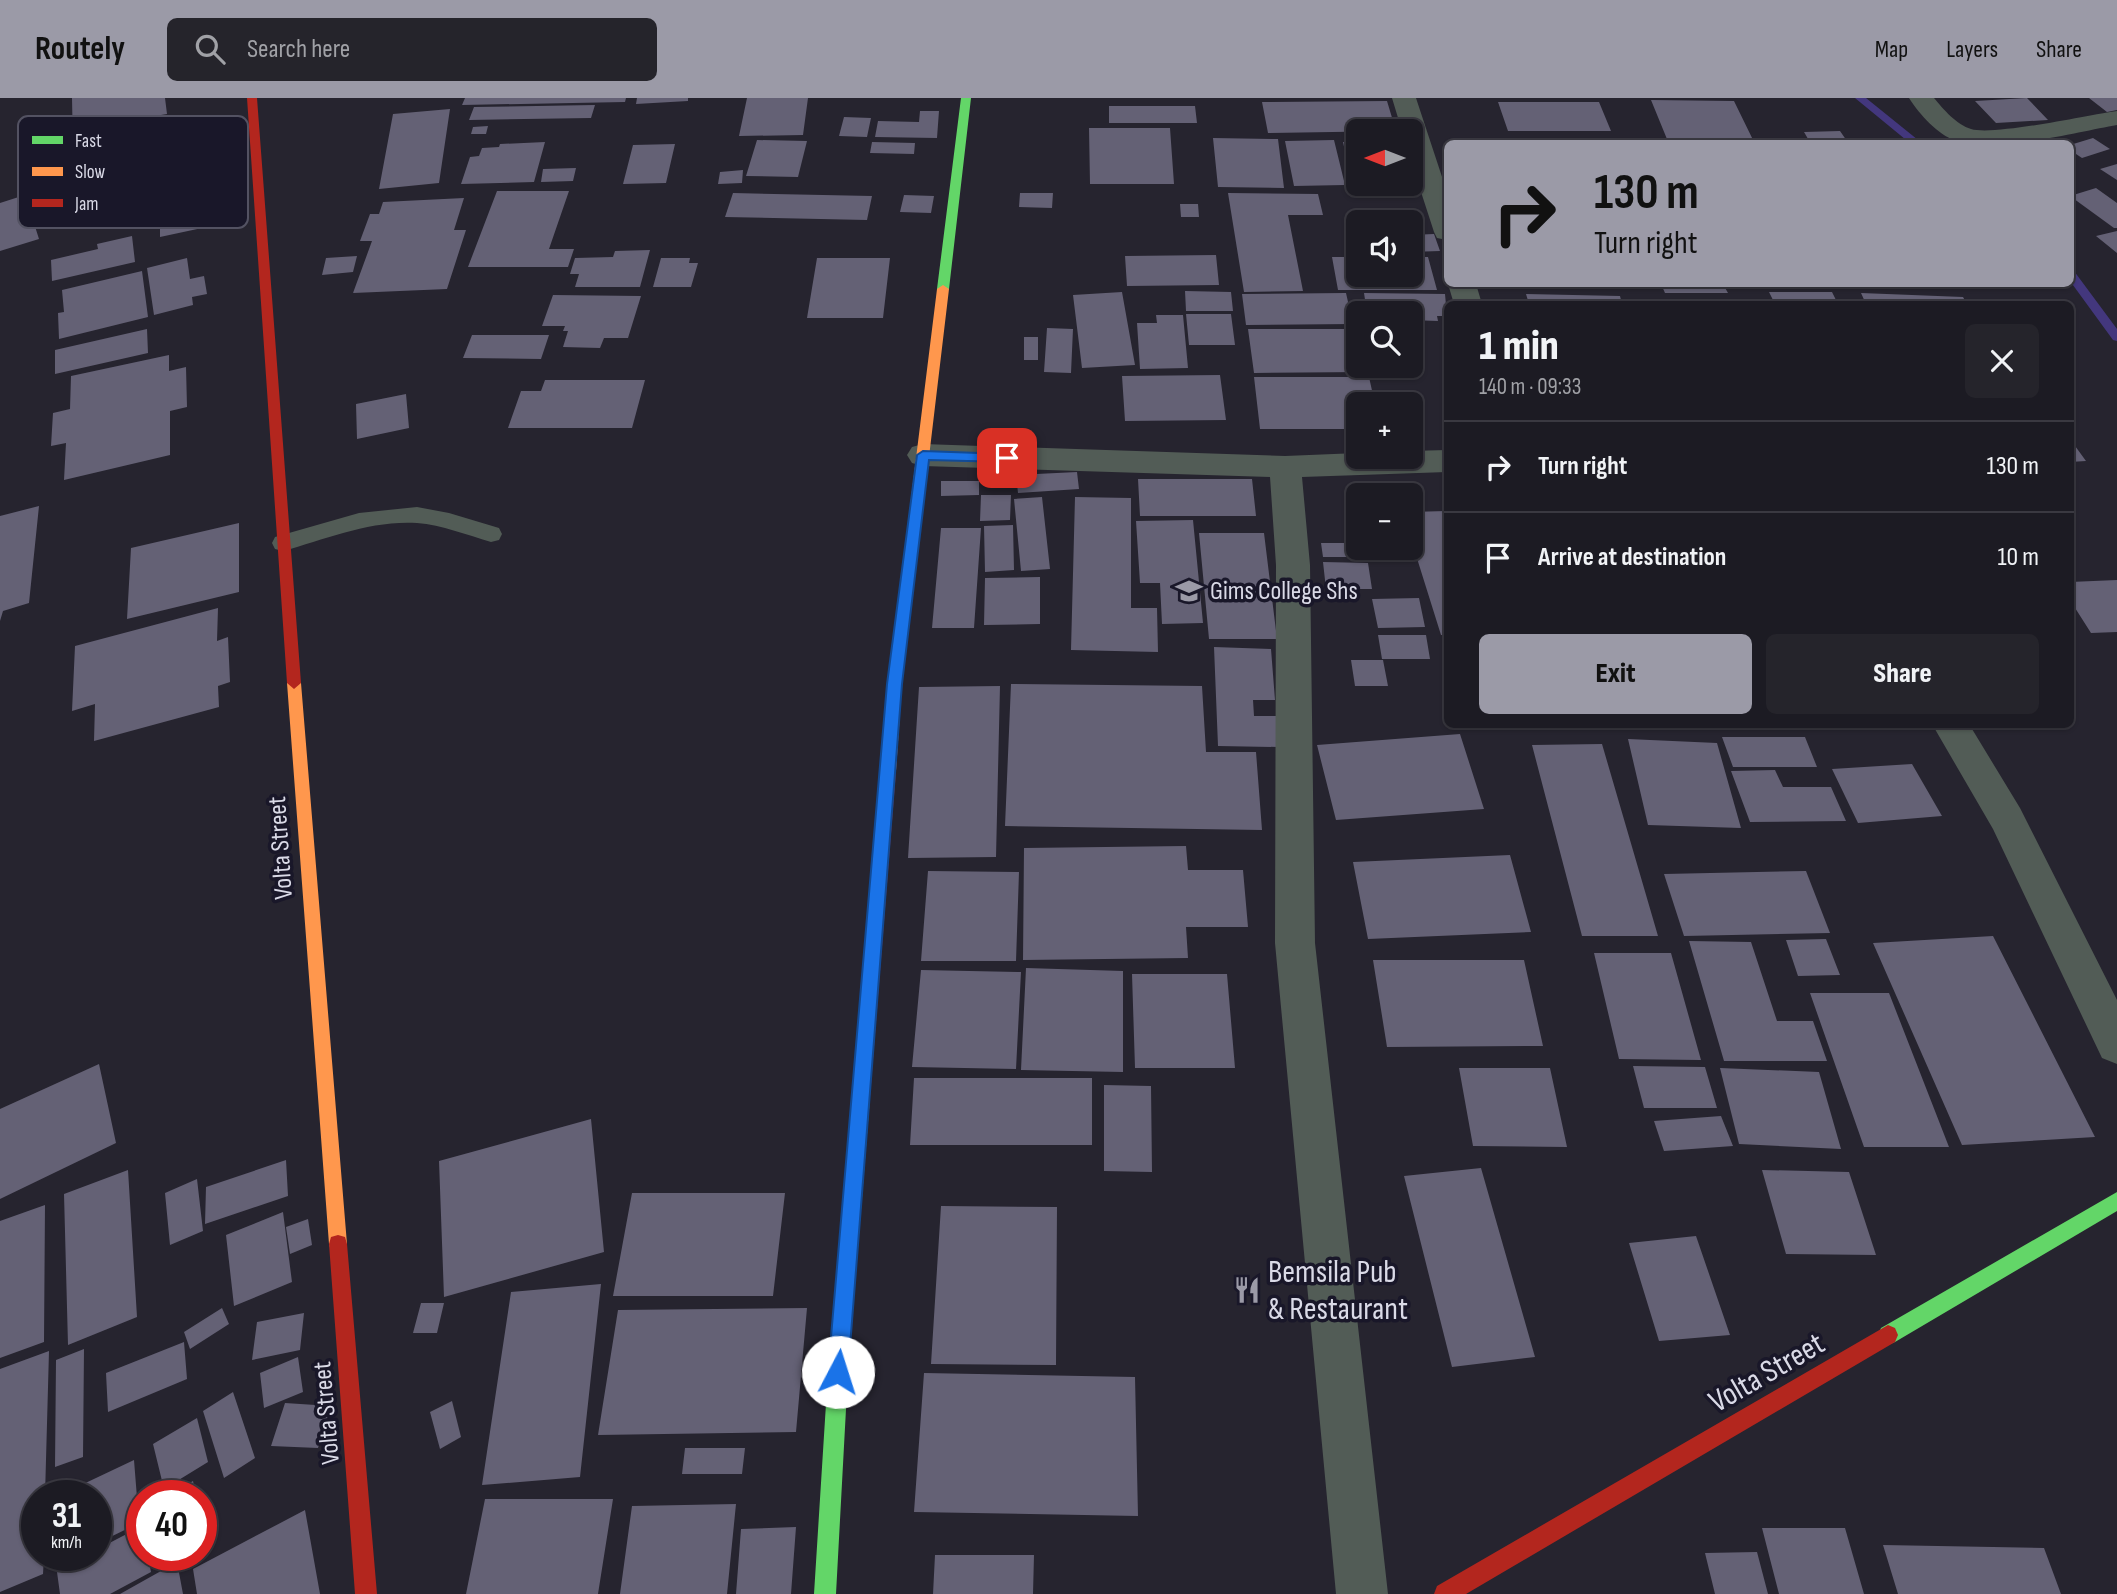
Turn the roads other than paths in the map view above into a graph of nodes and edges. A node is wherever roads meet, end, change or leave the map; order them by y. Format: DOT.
graph roads {
  1 [pos="252,98"];
  2 [pos="966,98"];
  3 [pos="1404,98"];
  4 [pos="1921,98"];
  5 [pos="2117,118"];
  6 [pos="1444,223"];
  7 [pos="923,455"];
  8 [pos="1444,461"];
  9 [pos="1285,467"];
  10 [pos="491,534"];
  11 [pos="284,543"];
  12 [pos="1952,728"];
  13 [pos="2117,1044"];
  14 [pos="2117,1201"];
  15 [pos="366,1594"];
  16 [pos="825,1594"];
  17 [pos="1362,1594"];
  18 [pos="1445,1594"];
  1 -- 11 [label="street, Volta Street"];
  2 -- 7 [label="street"];
  3 -- 6 [label="street"];
  4 -- 5 [label="street"];
  7 -- 9 [label="street"];
  7 -- 16 [label="street"];
  8 -- 9 [label="street"];
  9 -- 17 [label="street"];
  10 -- 11 [label="lane"];
  11 -- 15 [label="street, Volta Street"];
  12 -- 13 [label="street"];
  14 -- 18 [label="street, Volta Street"];
}
